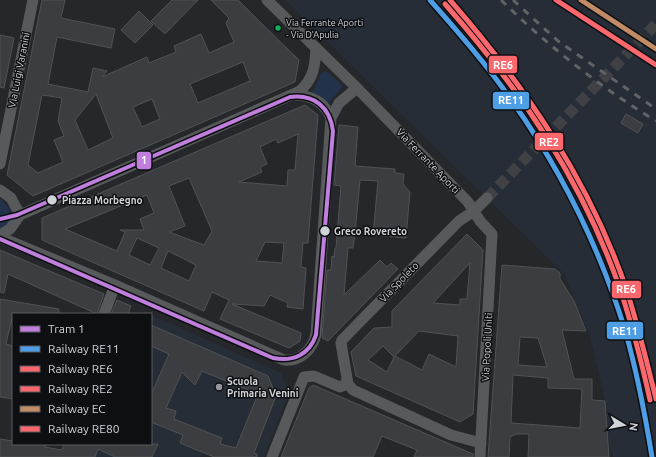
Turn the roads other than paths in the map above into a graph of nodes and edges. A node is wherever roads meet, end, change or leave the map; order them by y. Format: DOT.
graph roads {
  1 [pos="33,0"];
  2 [pos="267,0"];
  3 [pos="316,48"];
  4 [pos="357,88"];
  5 [pos="293,95"];
  6 [pos="331,118"];
  7 [pos="0,164"];
  8 [pos="0,190"];
  9 [pos="487,198"];
  10 [pos="474,211"];
  11 [pos="20,215"];
  12 [pos="0,236"];
  13 [pos="493,237"];
  14 [pos="115,285"];
  15 [pos="104,313"];
  16 [pos="347,379"];
  17 [pos="481,443"];
  18 [pos="272,457"];
  19 [pos="480,457"];
  1 -- 7 [label="street, Via Luigi Varanini"];
  2 -- 3 [label="street, Via Ferrante Aporti"];
  3 -- 4 [label="street, Via Ferrante Aporti"];
  3 -- 5 [label="street"];
  4 -- 6 [label="street"];
  4 -- 10 [label="street, Via Ferrante Aporti"];
  5 -- 6 [label="street"];
  5 -- 11 [label="street"];
  6 -- 14 [label="street"];
  8 -- 11 [label="street"];
  9 -- 10 [label="street, Via Spoleto"];
  10 -- 13 [label="street, Via Ferrante Aporti"];
  10 -- 16 [label="street, Via Spoleto"];
  11 -- 12 [label="street"];
  12 -- 14 [label="street"];
  13 -- 17 [label="street, Via Popoli Uniti"];
  14 -- 15 [label="street"];
  16 -- 17 [label="street"];
  16 -- 18 [label="street"];
  17 -- 19 [label="street, Via Popoli Uniti"];
}
